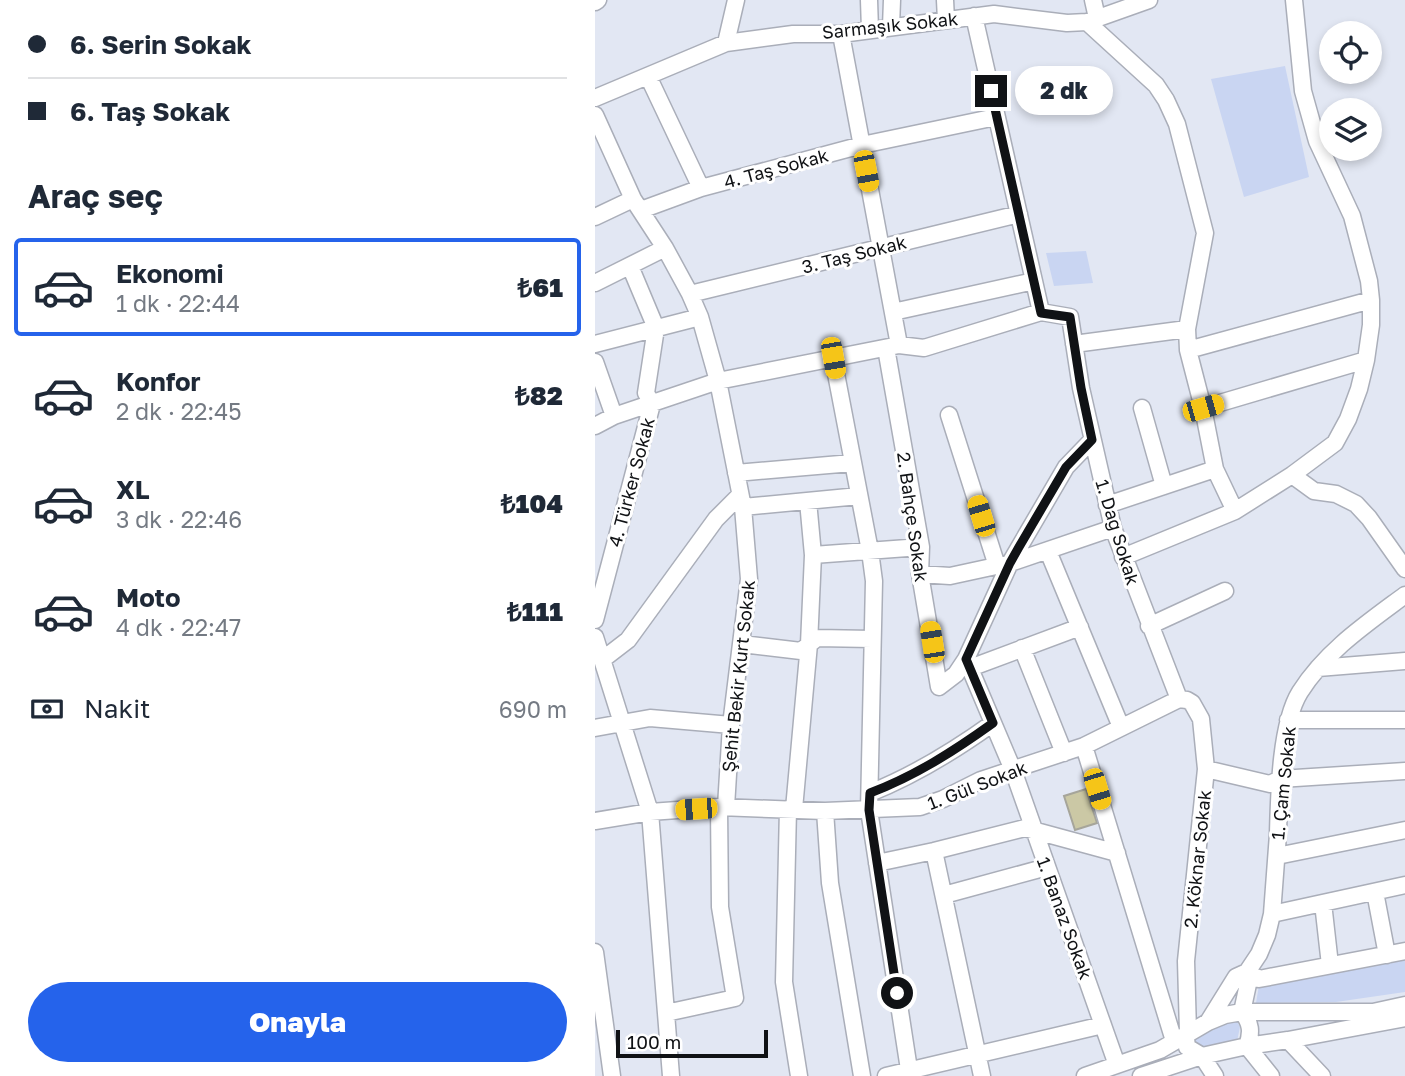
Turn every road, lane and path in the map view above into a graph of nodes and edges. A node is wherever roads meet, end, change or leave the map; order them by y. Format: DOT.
graph roads {
  1 [pos="736,0"];
  2 [pos="869,0"];
  3 [pos="892,0"];
  4 [pos="945,0"];
  5 [pos="1093,0"];
  6 [pos="1147,0"];
  7 [pos="1294,0"];
  8 [pos="994,7"];
  9 [pos="974,16"];
  10 [pos="946,20"];
  11 [pos="1092,20"];
  12 [pos="891,27"];
  13 [pos="870,30"];
  14 [pos="841,34"];
  15 [pos="726,43"];
  16 [pos="647,76"];
  17 [pos="595,97"];
  18 [pos="595,115"];
  19 [pos="996,117"];
  20 [pos="862,145"];
  21 [pos="701,188"];
  22 [pos="637,204"];
  23 [pos="1019,214"];
  24 [pos="595,217"];
  25 [pos="665,248"];
  26 [pos="881,248"];
  27 [pos="630,266"];
  28 [pos="1034,281"];
  29 [pos="595,283"];
  30 [pos="690,294"];
  31 [pos="1371,300"];
  32 [pos="893,312"];
  33 [pos="1041,313"];
  34 [pos="700,317"];
  35 [pos="656,328"];
  36 [pos="1187,329"];
  37 [pos="595,344"];
  38 [pos="1074,344"];
  39 [pos="892,346"];
  40 [pos="1188,350"];
  41 [pos="833,358"];
  42 [pos="1366,360"];
  43 [pos="595,362"];
  44 [pos="718,381"];
  45 [pos="652,404"];
  46 [pos="1142,408"];
  47 [pos="1203,408"];
  48 [pos="949,415"];
  49 [pos="614,416"];
  50 [pos="595,426"];
  51 [pos="1092,440"];
  52 [pos="852,463"];
  53 [pos="1216,469"];
  54 [pos="736,473"];
  55 [pos="1292,475"];
  56 [pos="1164,486"];
  57 [pos="859,496"];
  58 [pos="741,501"];
  59 [pos="808,501"];
  60 [pos="1107,506"];
  61 [pos="1235,511"];
  62 [pos="1113,528"];
  63 [pos="921,547"];
  64 [pos="870,551"];
  65 [pos="1048,551"];
  66 [pos="813,555"];
  67 [pos="1123,557"];
  68 [pos="1003,564"];
  69 [pos="1405,569"];
  70 [pos="920,574"];
  71 [pos="1225,591"];
  72 [pos="1405,595"];
  73 [pos="595,620"];
  74 [pos="1149,626"];
  75 [pos="1080,627"];
  76 [pos="595,637"];
  77 [pos="872,639"];
  78 [pos="742,644"];
  79 [pos="809,644"];
  80 [pos="1023,648"];
  81 [pos="1405,661"];
  82 [pos="968,663"];
  83 [pos="1318,668"];
  84 [pos="601,669"];
  85 [pos="1179,699"];
  86 [pos="1288,720"];
  87 [pos="1405,720"];
  88 [pos="622,723"];
  89 [pos="993,723"];
  90 [pos="731,724"];
  91 [pos="1121,727"];
  92 [pos="595,728"];
  93 [pos="1084,746"];
  94 [pos="1064,753"];
  95 [pos="1206,769"];
  96 [pos="1013,770"];
  97 [pos="1405,771"];
  98 [pos="1280,779"];
  99 [pos="870,802"];
  100 [pos="722,807"];
  101 [pos="791,809"];
  102 [pos="825,811"];
  103 [pos="650,812"];
  104 [pos="595,821"];
  105 [pos="1405,830"];
  106 [pos="1034,832"];
  107 [pos="934,851"];
  108 [pos="1117,853"];
  109 [pos="1276,856"];
  110 [pos="877,863"];
  111 [pos="1047,867"];
  112 [pos="1405,886"];
  113 [pos="1375,892"];
  114 [pos="944,895"];
  115 [pos="1323,903"];
  116 [pos="1272,914"];
  117 [pos="1405,951"];
  118 [pos="595,952"];
  119 [pos="1387,955"];
  120 [pos="1330,965"];
  121 [pos="1247,972"];
  122 [pos="1405,1005"];
  123 [pos="1242,1012"];
  124 [pos="666,1013"];
  125 [pos="1405,1018"];
  126 [pos="1208,1022"];
  127 [pos="1103,1025"];
  128 [pos="1181,1036"];
  129 [pos="1288,1040"];
  130 [pos="1247,1046"];
  131 [pos="978,1054"];
  132 [pos="1202,1056"];
  133 [pos="1117,1065"];
  134 [pos="910,1073"];
  135 [pos="1151,1075"];
  136 [pos="612,1076"];
  137 [pos="671,1076"];
  138 [pos="799,1076"];
  139 [pos="862,1076"];
  140 [pos="886,1076"];
  141 [pos="982,1076"];
  142 [pos="1085,1076"];
  143 [pos="1215,1076"];
  144 [pos="1271,1076"];
  145 [pos="1322,1076"];
  1 -- 15 [label="street"];
  2 -- 13 [label="street"];
  3 -- 12 [label="street"];
  4 -- 10 [label="street"];
  5 -- 11 [label="street"];
  6 -- 11 [label="street, Sarmaşık Sokak"];
  7 -- 31 [label="street"];
  8 -- 9 [label="street, Sarmaşık Sokak"];
  8 -- 11 [label="street, Sarmaşık Sokak"];
  9 -- 10 [label="street, Sarmaşık Sokak"];
  9 -- 19 [label="street"];
  10 -- 12 [label="street, Sarmaşık Sokak"];
  11 -- 36 [label="street"];
  12 -- 13 [label="street, Sarmaşık Sokak"];
  13 -- 14 [label="street, Sarmaşık Sokak"];
  14 -- 15 [label="street, Sarmaşık Sokak"];
  14 -- 20 [label="street, 2. Bahçe Sokak"];
  15 -- 16 [label="street, Sarmaşık Sokak"];
  16 -- 17 [label="street, Sarmaşık Sokak"];
  16 -- 21 [label="street"];
  18 -- 22 [label="street, Şehit Bekir Kurt Sokak"];
  19 -- 20 [label="street, 4. Taş Sokak"];
  19 -- 23 [label="street"];
  20 -- 21 [label="street, 4. Taş Sokak"];
  20 -- 26 [label="street, 2. Bahçe Sokak"];
  21 -- 22 [label="street, 4. Taş Sokak"];
  22 -- 24 [label="street, 4. Taş Sokak"];
  22 -- 25 [label="street, Şehit Bekir Kurt Sokak"];
  23 -- 26 [label="street, 3. Taş Sokak"];
  23 -- 28 [label="street"];
  25 -- 27 [label="street"];
  25 -- 30 [label="street, Şehit Bekir Kurt Sokak"];
  26 -- 30 [label="street, 3. Taş Sokak"];
  26 -- 32 [label="street, 2. Bahçe Sokak"];
  27 -- 29 [label="street"];
  27 -- 35 [label="street"];
  28 -- 32 [label="street"];
  28 -- 33 [label="street"];
  30 -- 34 [label="street, Şehit Bekir Kurt Sokak"];
  31 -- 40 [label="street"];
  31 -- 42 [label="street"];
  32 -- 39 [label="street, 2. Bahçe Sokak"];
  33 -- 38 [label="street, 1. Dağ Sokak"];
  33 -- 39 [label="street"];
  34 -- 35 [label="street"];
  34 -- 44 [label="street, Şehit Bekir Kurt Sokak"];
  35 -- 37 [label="street"];
  35 -- 45 [label="street, 4. Türker Sokak"];
  36 -- 38 [label="street"];
  36 -- 40 [label="street"];
  38 -- 51 [label="street, 1. Dağ Sokak"];
  39 -- 41 [label="street"];
  39 -- 63 [label="street, 2. Bahçe Sokak"];
  40 -- 47 [label="street"];
  41 -- 44 [label="street"];
  41 -- 52 [label="street"];
  42 -- 47 [label="street"];
  42 -- 55 [label="street"];
  43 -- 49 [label="street"];
  44 -- 45 [label="street"];
  44 -- 54 [label="street, Şehit Bekir Kurt Sokak"];
  45 -- 49 [label="street"];
  45 -- 73 [label="street, 4. Türker Sokak"];
  46 -- 56 [label="street"];
  47 -- 53 [label="street"];
  48 -- 68 [label="street"];
  49 -- 50 [label="street"];
  51 -- 60 [label="street, 1. Dağ Sokak"];
  51 -- 68 [label="street"];
  52 -- 54 [label="street"];
  52 -- 57 [label="street"];
  53 -- 56 [label="street"];
  53 -- 61 [label="street"];
  54 -- 58 [label="street, Şehit Bekir Kurt Sokak"];
  55 -- 61 [label="street"];
  55 -- 69 [label="street"];
  56 -- 60 [label="street"];
  57 -- 59 [label="street"];
  57 -- 64 [label="street"];
  58 -- 59 [label="street"];
  58 -- 78 [label="street, Şehit Bekir Kurt Sokak"];
  58 -- 84 [label="street"];
  59 -- 66 [label="street"];
  60 -- 62 [label="street, 1. Dağ Sokak"];
  61 -- 67 [label="street"];
  62 -- 65 [label="street"];
  62 -- 67 [label="street, 1. Dağ Sokak"];
  63 -- 64 [label="street"];
  63 -- 70 [label="street, 2. Bahçe Sokak"];
  64 -- 66 [label="street"];
  64 -- 77 [label="street"];
  65 -- 68 [label="street"];
  65 -- 75 [label="street"];
  66 -- 79 [label="street"];
  67 -- 74 [label="street, 1. Dağ Sokak"];
  68 -- 70 [label="street"];
  68 -- 82 [label="street"];
  70 -- 82 [label="street, 2. Bahçe Sokak"];
  71 -- 74 [label="street"];
  72 -- 83 [label="street, 1. Çam Sokak"];
  74 -- 85 [label="street, 1. Dağ Sokak"];
  75 -- 80 [label="street"];
  75 -- 91 [label="street"];
  76 -- 84 [label="street"];
  77 -- 79 [label="street"];
  77 -- 99 [label="street"];
  78 -- 79 [label="street"];
  78 -- 90 [label="street, Şehit Bekir Kurt Sokak"];
  79 -- 101 [label="street"];
  80 -- 82 [label="street"];
  80 -- 94 [label="street"];
  81 -- 83 [label="street"];
  82 -- 89 [label="street, 1. Banaz Sokak"];
  83 -- 86 [label="street, 1. Çam Sokak"];
  84 -- 88 [label="street"];
  85 -- 91 [label="street, 1. Gül Sokak"];
  85 -- 95 [label="street, 2. Köknar Sokak"];
  86 -- 87 [label="street"];
  86 -- 98 [label="street, 1. Çam Sokak"];
  88 -- 90 [label="street"];
  88 -- 92 [label="street"];
  88 -- 103 [label="street"];
  89 -- 96 [label="street, 1. Banaz Sokak"];
  89 -- 99 [label="street"];
  90 -- 100 [label="street, Şehit Bekir Kurt Sokak"];
  91 -- 93 [label="street, 1. Gül Sokak"];
  93 -- 94 [label="street, 1. Gül Sokak"];
  93 -- 108 [label="street"];
  94 -- 96 [label="street, 1. Gül Sokak"];
  95 -- 98 [label="street"];
  95 -- 128 [label="street, 2. Köknar Sokak"];
  96 -- 99 [label="street, 1. Gül Sokak"];
  96 -- 106 [label="street, 1. Banaz Sokak"];
  97 -- 98 [label="street"];
  98 -- 109 [label="street, 1. Çam Sokak"];
  99 -- 102 [label="street, 1. Gül Sokak"];
  99 -- 110 [label="street"];
  100 -- 101 [label="street, 1. Gül Sokak"];
  100 -- 103 [label="street, 1. Gül Sokak"];
  100 -- 124 [label="street, Şehit Bekir Kurt Sokak"];
  101 -- 102 [label="street, 1. Gül Sokak"];
  101 -- 138 [label="street"];
  102 -- 139 [label="street"];
  103 -- 104 [label="street, 1. Gül Sokak"];
  103 -- 124 [label="street"];
  105 -- 109 [label="street"];
  106 -- 107 [label="street"];
  106 -- 108 [label="street"];
  106 -- 111 [label="street, 1. Banaz Sokak"];
  107 -- 110 [label="street"];
  107 -- 114 [label="street"];
  108 -- 128 [label="street"];
  109 -- 116 [label="street, 1. Çam Sokak"];
  110 -- 134 [label="street"];
  111 -- 114 [label="street"];
  111 -- 127 [label="street, 1. Banaz Sokak"];
  112 -- 113 [label="street"];
  113 -- 115 [label="street"];
  113 -- 119 [label="street"];
  114 -- 131 [label="street"];
  115 -- 116 [label="street"];
  115 -- 120 [label="street"];
  116 -- 121 [label="street, 1. Çam Sokak"];
  117 -- 119 [label="street"];
  118 -- 136 [label="street"];
  119 -- 120 [label="street"];
  120 -- 121 [label="street"];
  121 -- 123 [label="street"];
  121 -- 126 [label="street"];
  122 -- 123 [label="street"];
  123 -- 126 [label="street"];
  123 -- 130 [label="street"];
  124 -- 137 [label="street"];
  125 -- 129 [label="street"];
  126 -- 128 [label="street"];
  127 -- 131 [label="street"];
  127 -- 133 [label="street, 1. Banaz Sokak"];
  128 -- 132 [label="street"];
  128 -- 133 [label="street"];
  129 -- 130 [label="street"];
  129 -- 145 [label="street"];
  130 -- 132 [label="street"];
  130 -- 144 [label="street"];
  131 -- 134 [label="street"];
  131 -- 141 [label="street"];
  132 -- 135 [label="street"];
  132 -- 143 [label="street"];
  133 -- 142 [label="street"];
  134 -- 140 [label="street"];
}
